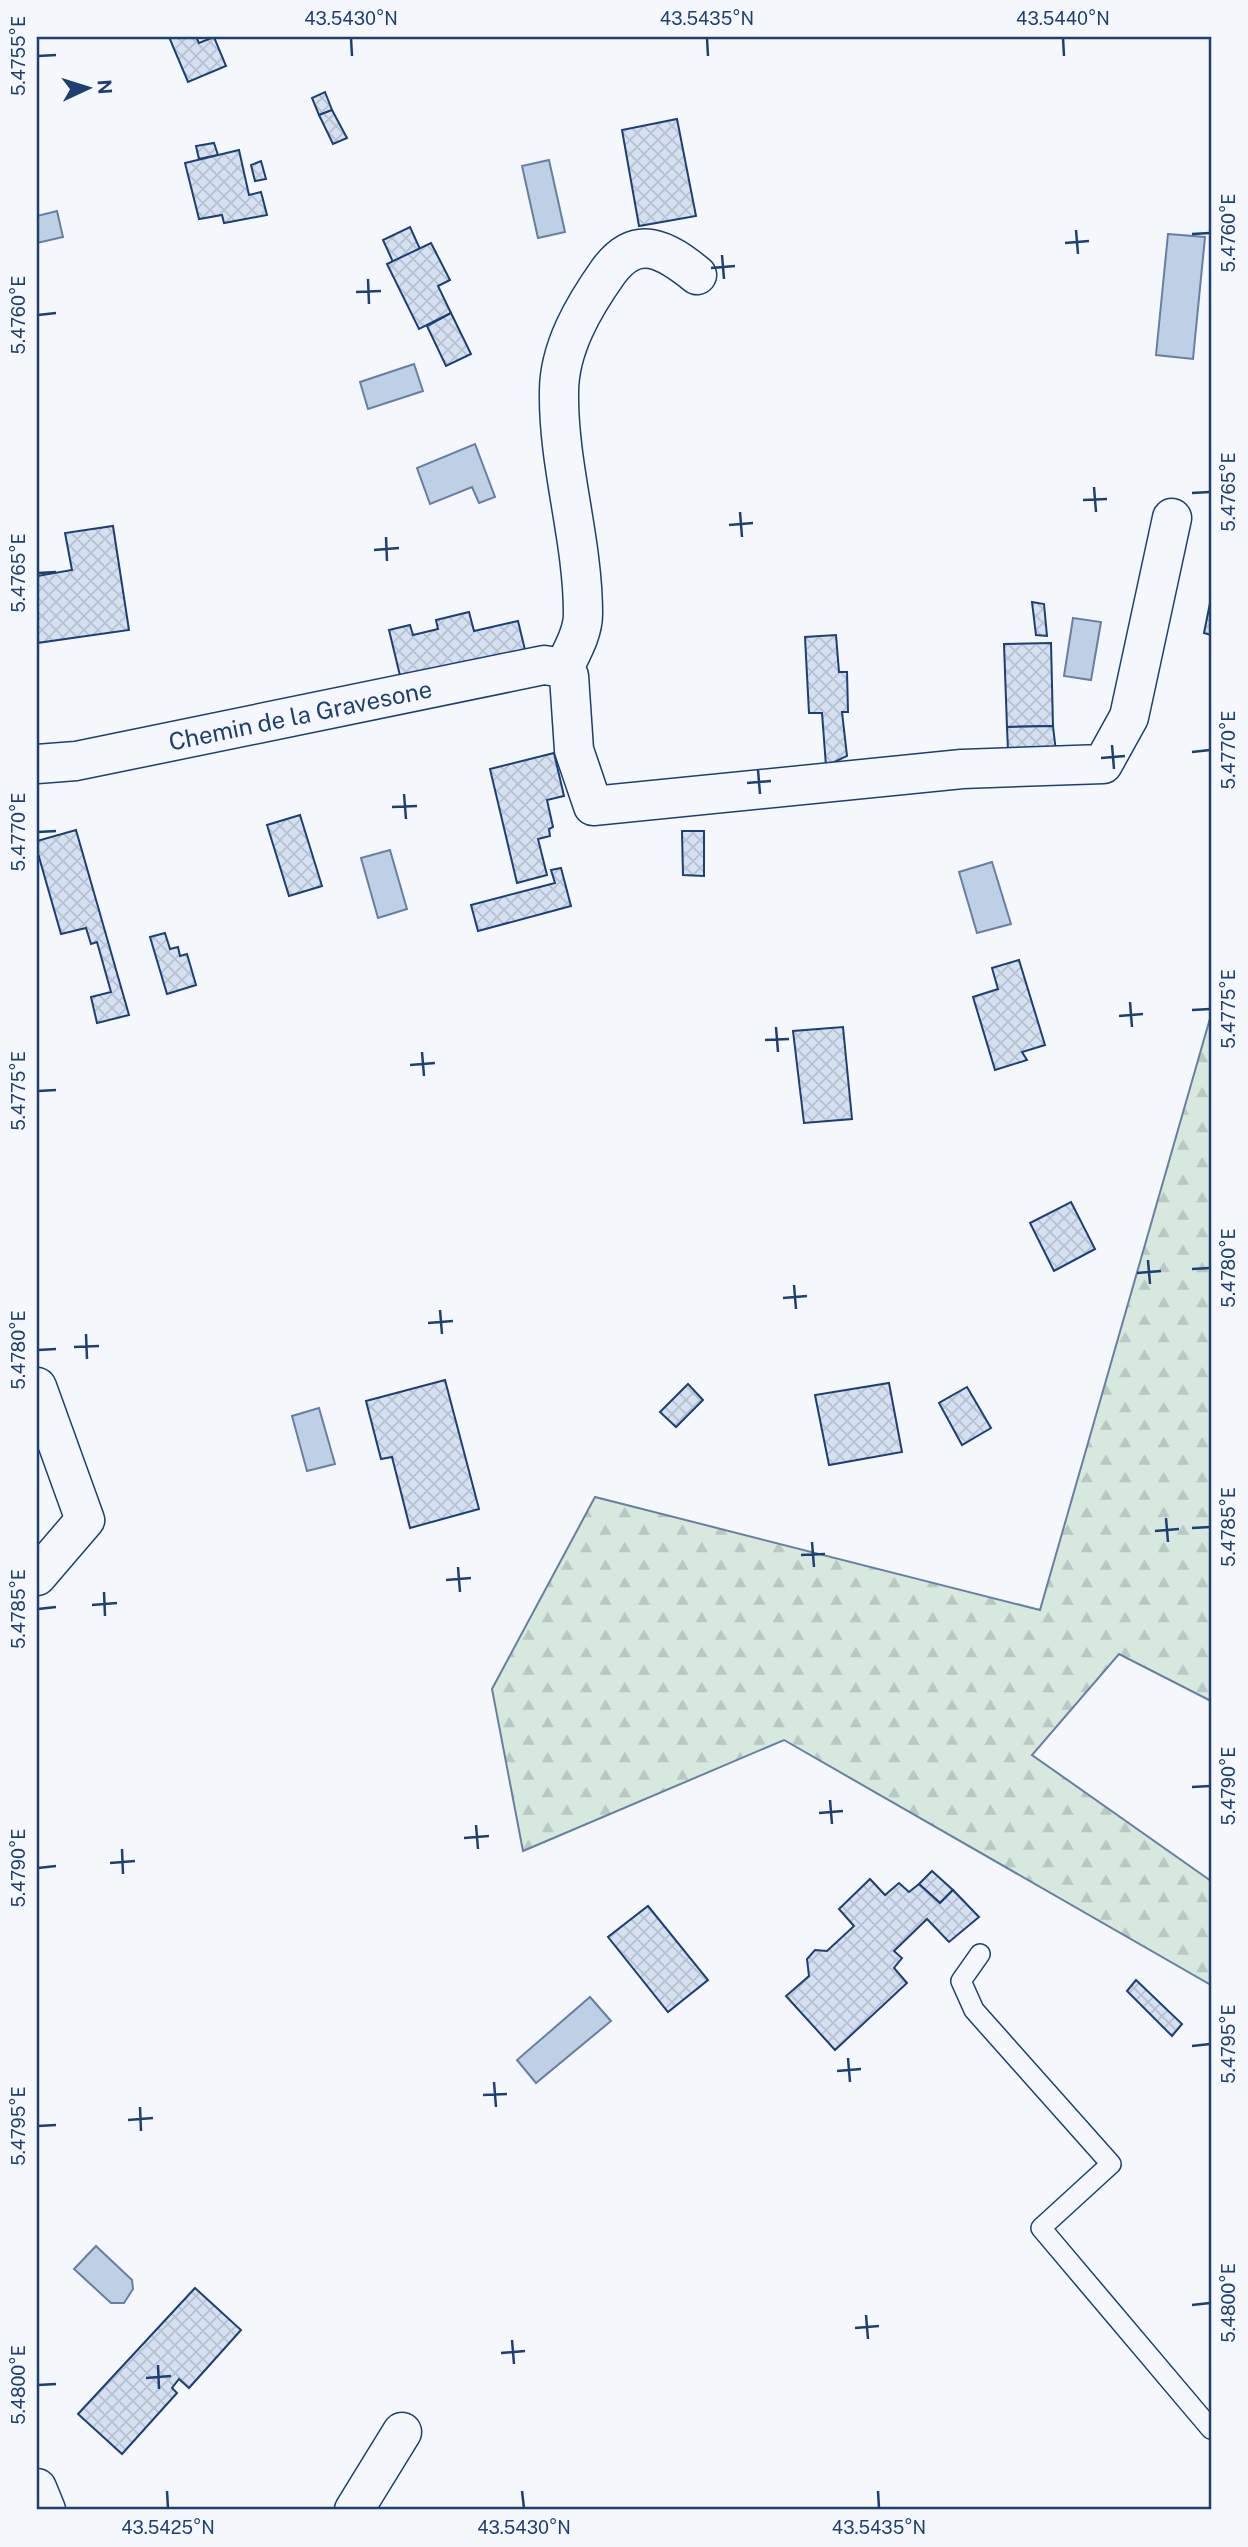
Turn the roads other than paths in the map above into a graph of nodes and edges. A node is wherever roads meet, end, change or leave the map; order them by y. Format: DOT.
graph roads {
  1 [pos="697,275"];
  2 [pos="1172,518"];
  3 [pos="564,668"];
  4 [pos="37,765"];
  5 [pos="37,1387"];
  6 [pos="37,1576"];
  7 [pos="979,1954"];
  8 [pos="1211,2429"];
  9 [pos="402,2432"];
  10 [pos="37,2488"];
  11 [pos="46,2510"];
  12 [pos="354,2510"];
  1 -- 3 [label="street"];
  2 -- 3 [label="street"];
  3 -- 4 [label="street, Chemin de la Gravesone"];
  5 -- 6 [label="street"];
  7 -- 8 [label="lane"];
  9 -- 12 [label="street"];
  10 -- 11 [label="street"];
}
